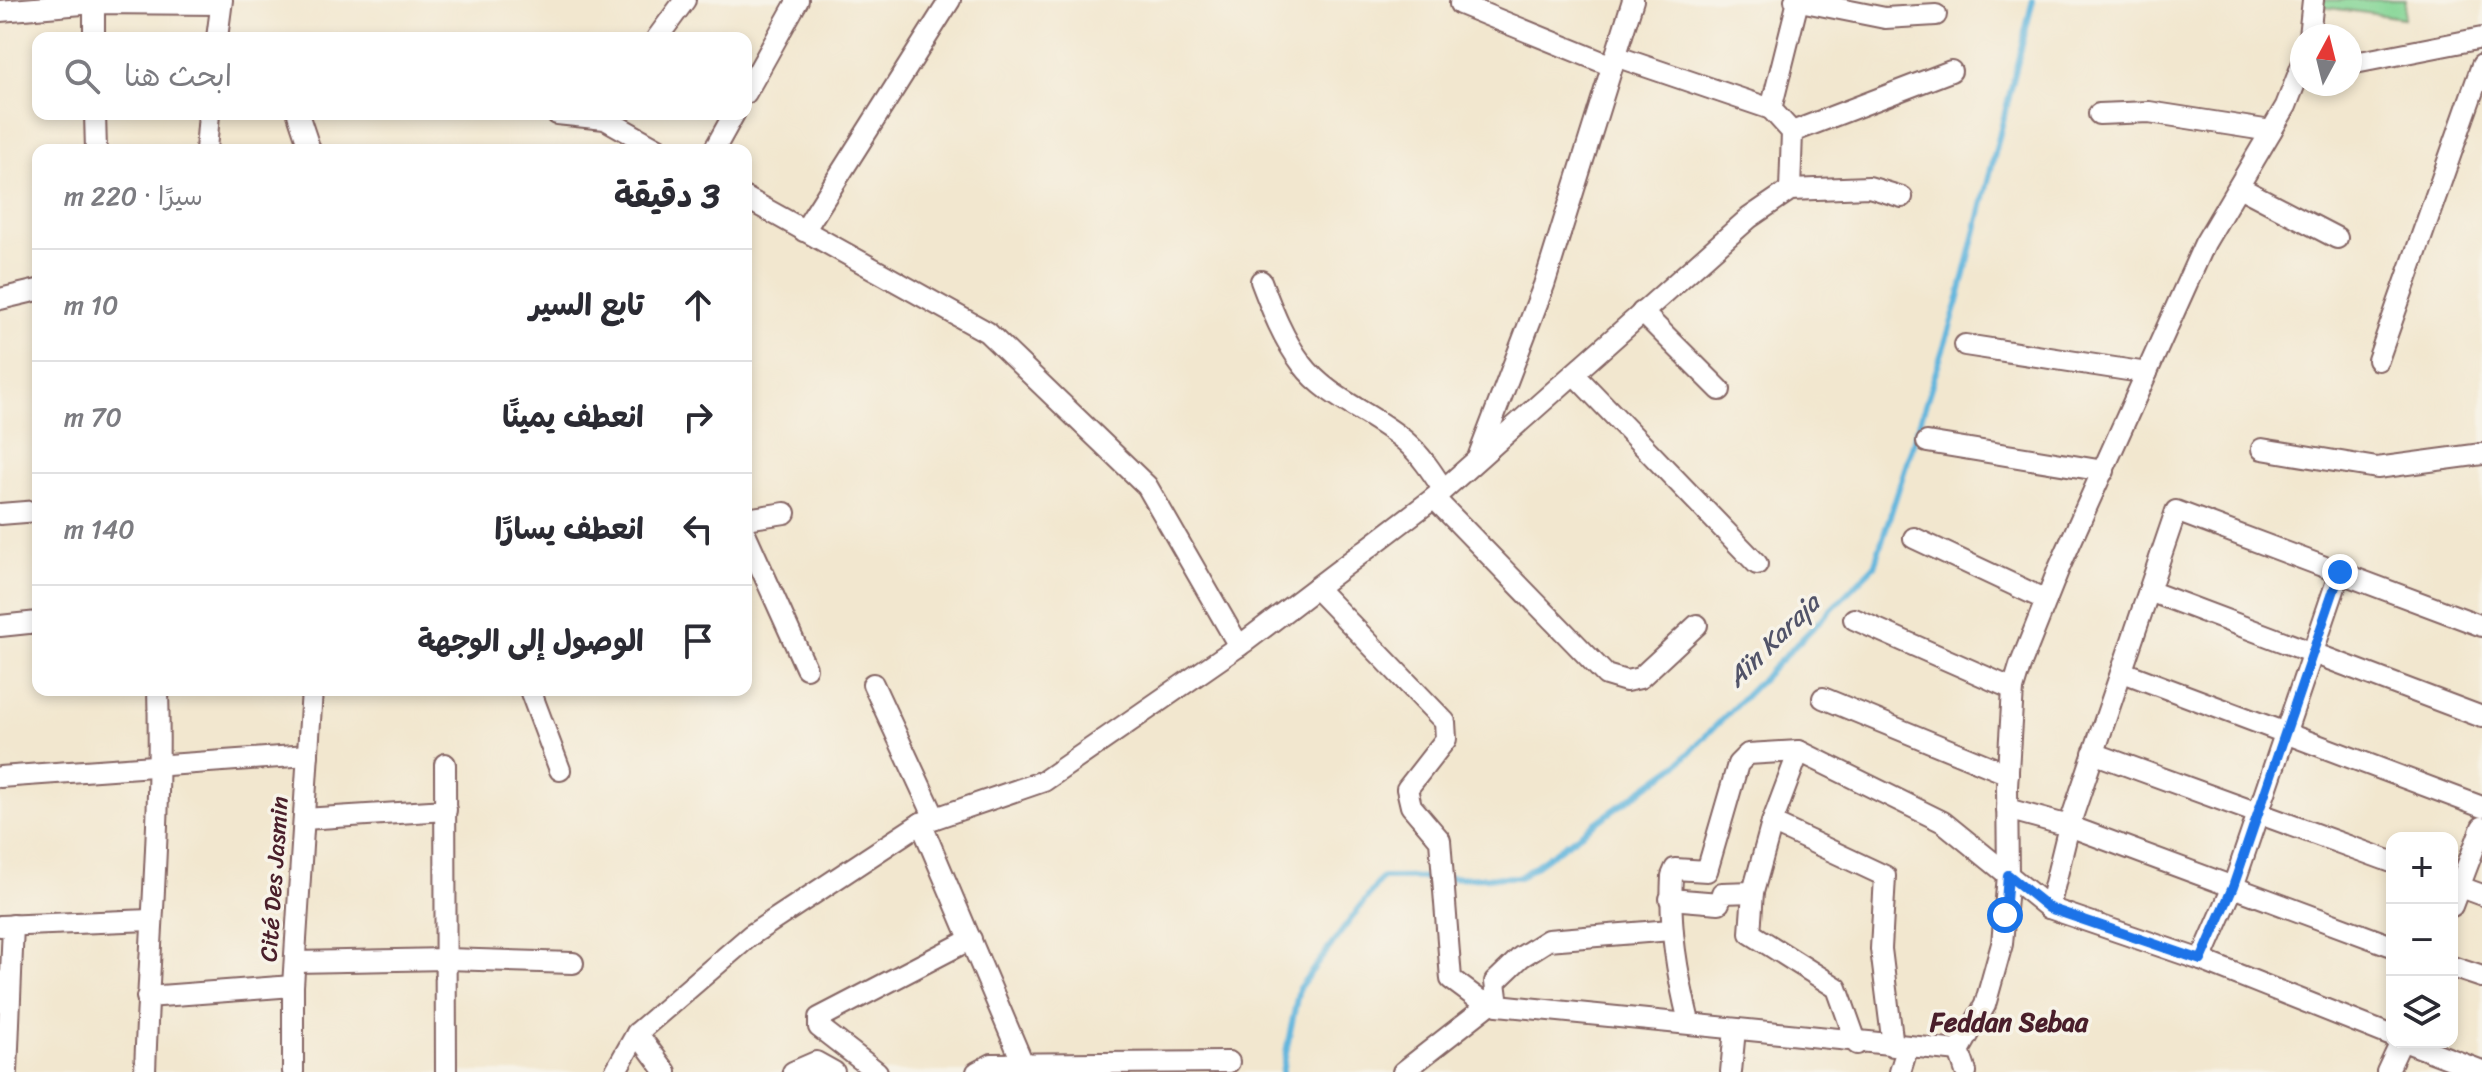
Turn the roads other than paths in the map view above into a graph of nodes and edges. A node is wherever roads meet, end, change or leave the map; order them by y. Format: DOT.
graph roads {
  1 [pos="685,0"];
  2 [pos="798,0"];
  3 [pos="950,0"];
  4 [pos="1633,0"];
  5 [pos="1797,0"];
  6 [pos="2313,0"];
  7 [pos="221,2"];
  8 [pos="94,3"];
  9 [pos="1460,4"];
  10 [pos="0,11"];
  11 [pos="1936,15"];
  12 [pos="2310,24"];
  13 [pos="94,32"];
  14 [pos="218,32"];
  15 [pos="661,32"];
  16 [pos="2482,38"];
  17 [pos="1614,61"];
  18 [pos="2362,62"];
  19 [pos="2482,65"];
  20 [pos="1951,71"];
  21 [pos="752,82"];
  22 [pos="2290,93"];
  23 [pos="1771,109"];
  24 [pos="2099,114"];
  25 [pos="95,120"];
  26 [pos="208,120"];
  27 [pos="300,120"];
  28 [pos="612,120"];
  29 [pos="731,120"];
  30 [pos="2271,131"];
  31 [pos="1792,132"];
  32 [pos="96,144"];
  33 [pos="206,144"];
  34 [pos="308,144"];
  35 [pos="650,144"];
  36 [pos="717,144"];
  37 [pos="2239,187"];
  38 [pos="1790,190"];
  39 [pos="1902,197"];
  40 [pos="752,201"];
  41 [pos="804,231"];
  42 [pos="2337,238"];
  43 [pos="1261,281"];
  44 [pos="32,291"];
  45 [pos="0,299"];
  46 [pos="1642,312"];
  47 [pos="1965,345"];
  48 [pos="2378,360"];
  49 [pos="2147,373"];
  50 [pos="1574,374"];
  51 [pos="1720,390"];
  52 [pos="1927,442"];
  53 [pos="2262,449"];
  54 [pos="2482,454"];
  55 [pos="1478,459"];
  56 [pos="2104,471"];
  57 [pos="1438,494"];
  58 [pos="32,511"];
  59 [pos="785,513"];
  60 [pos="0,514"];
  61 [pos="752,518"];
  62 [pos="1914,538"];
  63 [pos="752,548"];
  64 [pos="1757,564"];
  65 [pos="2340,572"];
  66 [pos="1316,588"];
  67 [pos="2149,591"];
  68 [pos="2046,600"];
  69 [pos="1854,619"];
  70 [pos="32,623"];
  71 [pos="1697,625"];
  72 [pos="0,626"];
  73 [pos="2482,626"];
  74 [pos="1239,646"];
  75 [pos="2311,649"];
  76 [pos="806,668"];
  77 [pos="2123,672"];
  78 [pos="873,684"];
  79 [pos="2013,689"];
  80 [pos="158,696"];
  81 [pos="312,696"];
  82 [pos="532,696"];
  83 [pos="1823,698"];
  84 [pos="2482,717"];
  85 [pos="2283,734"];
  86 [pos="1799,751"];
  87 [pos="2093,753"];
  88 [pos="308,755"];
  89 [pos="445,764"];
  90 [pos="161,768"];
  91 [pos="560,770"];
  92 [pos="2008,774"];
  93 [pos="0,777"];
  94 [pos="2482,807"];
  95 [pos="2007,809"];
  96 [pos="446,810"];
  97 [pos="2259,812"];
  98 [pos="304,819"];
  99 [pos="928,820"];
  100 [pos="1772,823"];
  101 [pos="2069,826"];
  102 [pos="2482,827"];
  103 [pos="2386,860"];
  104 [pos="2008,875"];
  105 [pos="2458,883"];
  106 [pos="2233,887"];
  107 [pos="1753,892"];
  108 [pos="2458,892"];
  109 [pos="2482,895"];
  110 [pos="1670,899"];
  111 [pos="2049,908"];
  112 [pos="150,920"];
  113 [pos="6,926"];
  114 [pos="1671,930"];
  115 [pos="971,939"];
  116 [pos="2386,944"];
  117 [pos="447,959"];
  118 [pos="2201,960"];
  119 [pos="295,962"];
  120 [pos="573,963"];
  121 [pos="2458,969"];
  122 [pos="2482,977"];
  123 [pos="293,986"];
  124 [pos="147,997"];
  125 [pos="1494,1004"];
  126 [pos="1689,1022"];
  127 [pos="1735,1029"];
  128 [pos="637,1033"];
  129 [pos="2386,1034"];
  130 [pos="1857,1044"];
  131 [pos="1901,1046"];
  132 [pos="2401,1048"];
  133 [pos="2420,1048"];
  134 [pos="1959,1051"];
  135 [pos="1229,1062"];
  136 [pos="1024,1066"];
  137 [pos="1002,1068"];
  138 [pos="1103,1068"];
  139 [pos="2482,1071"];
  140 [pos="7,1072"];
  141 [pos="145,1072"];
  142 [pos="293,1072"];
  143 [pos="446,1072"];
  144 [pos="615,1072"];
  145 [pos="666,1072"];
  146 [pos="793,1072"];
  147 [pos="834,1072"];
  148 [pos="877,1072"];
  149 [pos="977,1072"];
  150 [pos="1403,1072"];
  151 [pos="1731,1072"];
  152 [pos="1900,1072"];
  153 [pos="1966,1072"];
  154 [pos="2387,1072"];
  1 -- 15 [label="street"];
  2 -- 21 [label="street"];
  3 -- 41 [label="street"];
  4 -- 17 [label="street"];
  5 -- 11 [label="street"];
  5 -- 23 [label="street"];
  6 -- 12 [label="street"];
  7 -- 8 [label="street"];
  7 -- 14 [label="street"];
  8 -- 10 [label="street"];
  8 -- 13 [label="street"];
  9 -- 17 [label="street"];
  16 -- 18 [label="street"];
  17 -- 23 [label="street"];
  17 -- 55 [label="street"];
  19 -- 48 [label="street"];
  20 -- 31 [label="street"];
  22 -- 30 [label="street"];
  23 -- 31 [label="street"];
  24 -- 30 [label="street"];
  25 -- 32 [label="street"];
  26 -- 33 [label="street"];
  27 -- 34 [label="street"];
  28 -- 35 [label="street"];
  29 -- 36 [label="street"];
  30 -- 37 [label="street"];
  31 -- 38 [label="street"];
  37 -- 42 [label="street"];
  37 -- 49 [label="street"];
  38 -- 39 [label="street"];
  38 -- 46 [label="street"];
  40 -- 41 [label="street"];
  41 -- 74 [label="street"];
  43 -- 57 [label="street"];
  44 -- 45 [label="street"];
  46 -- 50 [label="street"];
  46 -- 51 [label="street"];
  47 -- 49 [label="street"];
  49 -- 56 [label="street"];
  50 -- 55 [label="street"];
  50 -- 64 [label="street"];
  52 -- 56 [label="street"];
  53 -- 54 [label="street"];
  55 -- 57 [label="street"];
  56 -- 68 [label="street"];
  57 -- 66 [label="street"];
  57 -- 71 [label="street"];
  58 -- 60 [label="street"];
  59 -- 61 [label="street"];
  62 -- 68 [label="street"];
  63 -- 76 [label="street"];
  65 -- 67 [label="street"];
  65 -- 73 [label="street"];
  65 -- 75 [label="street"];
  66 -- 74 [label="street"];
  66 -- 125 [label="street"];
  67 -- 75 [label="street"];
  67 -- 77 [label="street"];
  68 -- 79 [label="street"];
  69 -- 79 [label="street"];
  70 -- 72 [label="street"];
  74 -- 99 [label="street"];
  75 -- 84 [label="street"];
  75 -- 85 [label="street"];
  77 -- 85 [label="street"];
  77 -- 87 [label="street"];
  78 -- 99 [label="street"];
  79 -- 92 [label="street"];
  80 -- 90 [label="street"];
  81 -- 88 [label="street, Cité Des Jasmin"];
  82 -- 91 [label="street"];
  83 -- 92 [label="street"];
  85 -- 94 [label="street"];
  85 -- 97 [label="street"];
  86 -- 100 [label="street"];
  86 -- 104 [label="street"];
  86 -- 110 [label="street"];
  87 -- 97 [label="street"];
  87 -- 101 [label="street"];
  88 -- 90 [label="street"];
  88 -- 98 [label="street, Cité Des Jasmin"];
  89 -- 96 [label="street"];
  90 -- 93 [label="street"];
  90 -- 112 [label="street"];
  92 -- 95 [label="street"];
  95 -- 101 [label="street"];
  95 -- 104 [label="street"];
  96 -- 98 [label="street"];
  96 -- 117 [label="street"];
  97 -- 103 [label="street"];
  97 -- 106 [label="street"];
  98 -- 119 [label="street, Cité Des Jasmin"];
  99 -- 115 [label="street"];
  99 -- 128 [label="street"];
  100 -- 107 [label="street"];
  100 -- 131 [label="street"];
  101 -- 106 [label="street"];
  101 -- 111 [label="street"];
  102 -- 105 [label="street"];
  104 -- 111 [label="street"];
  104 -- 134 [label="street"];
  106 -- 116 [label="street"];
  106 -- 118 [label="street"];
  107 -- 110 [label="street"];
  107 -- 130 [label="street"];
  108 -- 109 [label="street"];
  110 -- 114 [label="street"];
  111 -- 118 [label="street"];
  112 -- 113 [label="street"];
  112 -- 124 [label="street"];
  113 -- 140 [label="street"];
  114 -- 125 [label="street"];
  114 -- 126 [label="street"];
  115 -- 136 [label="street"];
  115 -- 148 [label="street"];
  117 -- 119 [label="street"];
  117 -- 120 [label="street"];
  117 -- 143 [label="street"];
  118 -- 129 [label="street"];
  119 -- 123 [label="street, Cité Des Jasmin"];
  121 -- 122 [label="street"];
  123 -- 124 [label="street"];
  123 -- 142 [label="street, Cité Des Jasmin"];
  124 -- 141 [label="street"];
  125 -- 126 [label="street"];
  125 -- 150 [label="street"];
  126 -- 127 [label="street"];
  127 -- 130 [label="street"];
  127 -- 151 [label="street"];
  128 -- 144 [label="street"];
  128 -- 145 [label="street"];
  130 -- 131 [label="street"];
  131 -- 134 [label="street"];
  131 -- 152 [label="street"];
  132 -- 154 [label="street"];
  133 -- 139 [label="street"];
  134 -- 153 [label="street"];
  135 -- 138 [label="street"];
  136 -- 137 [label="street"];
  136 -- 138 [label="street"];
  137 -- 149 [label="street"];
  146 -- 147 [label="street"];
}
